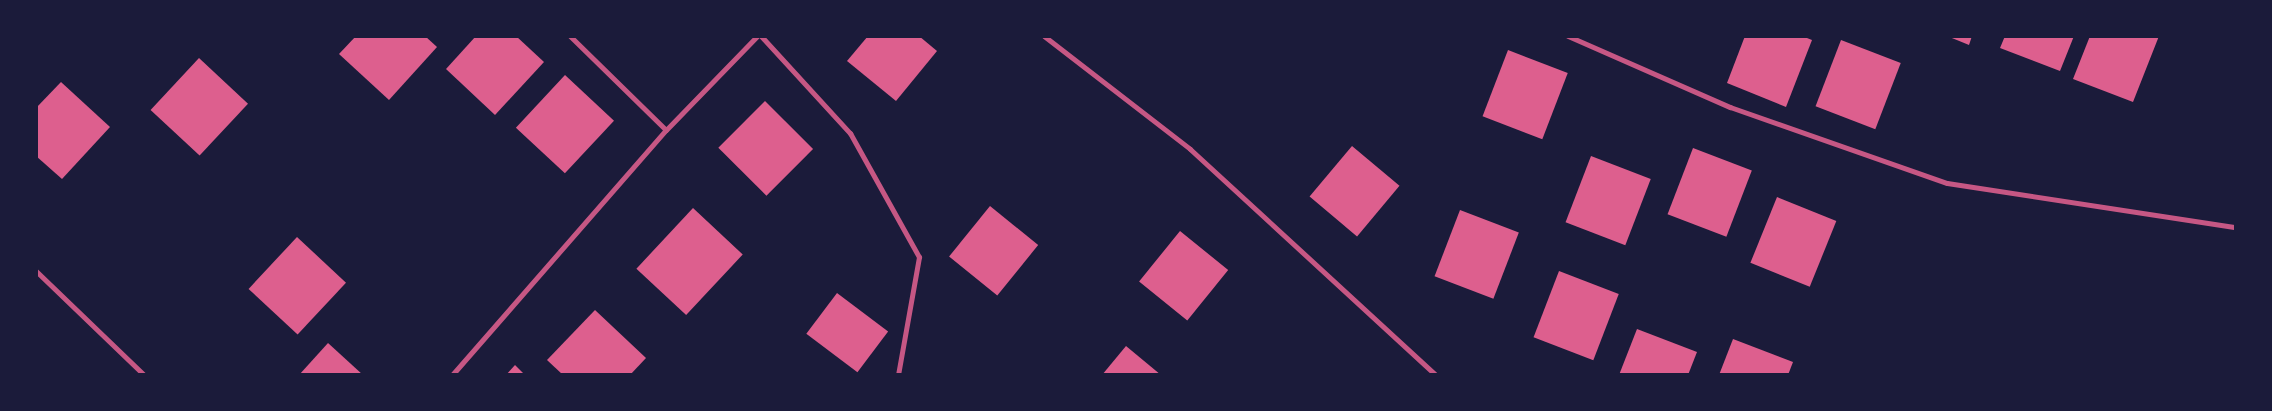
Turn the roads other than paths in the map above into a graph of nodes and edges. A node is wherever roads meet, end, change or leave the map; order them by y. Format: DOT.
graph roads {
  1 [pos="570,36"];
  2 [pos="759,36"];
  3 [pos="1044,36"];
  4 [pos="1568,36"];
  5 [pos="666,130"];
  6 [pos="2236,227"];
  7 [pos="36,271"];
  8 [pos="144,375"];
  9 [pos="452,375"];
  10 [pos="898,375"];
  11 [pos="1436,375"];
  1 -- 5 [label="street"];
  2 -- 5 [label="street"];
  2 -- 10 [label="street"];
  3 -- 11 [label="street"];
  4 -- 6 [label="street"];
  5 -- 9 [label="street"];
  7 -- 8 [label="street"];
}
